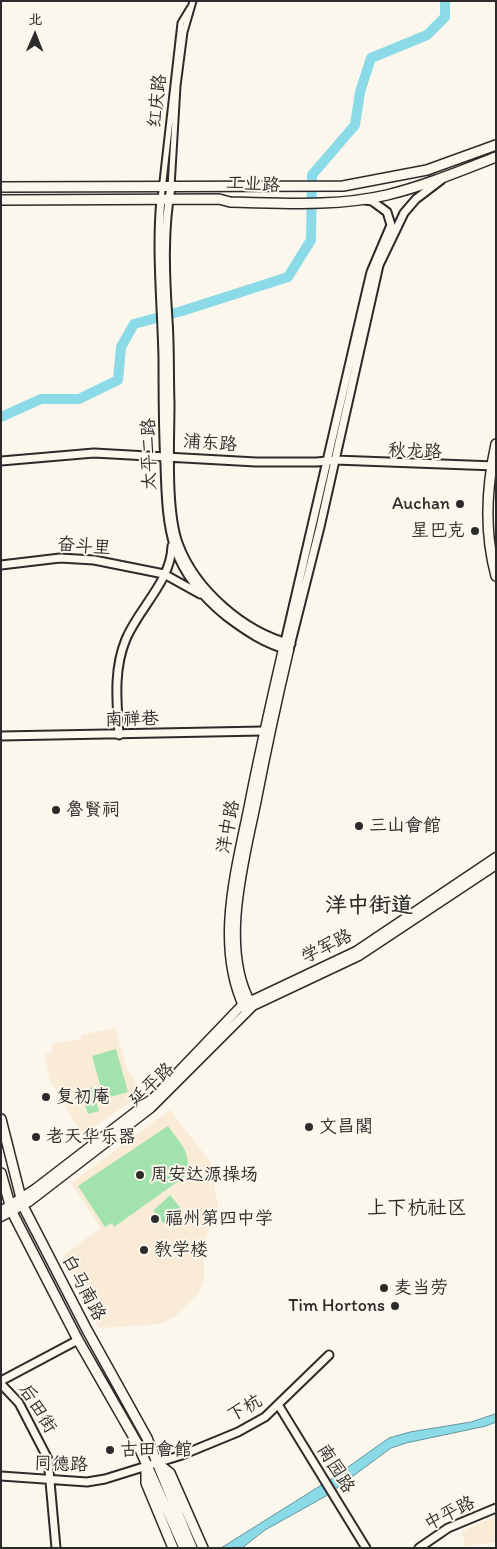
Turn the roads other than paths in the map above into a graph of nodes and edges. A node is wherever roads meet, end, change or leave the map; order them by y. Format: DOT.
graph roads {
  1 [pos="193,1"];
  2 [pos="190,8"];
  3 [pos="495,145"];
  4 [pos="496,157"];
  5 [pos="448,175"];
  6 [pos="1,187"];
  7 [pos="162,187"];
  8 [pos="172,187"];
  9 [pos="360,199"];
  10 [pos="1,200"];
  11 [pos="165,200"];
  12 [pos="165,321"];
  13 [pos="496,444"];
  14 [pos="167,456"];
  15 [pos="1,462"];
  16 [pos="332,462"];
  17 [pos="493,468"];
  18 [pos="171,539"];
  19 [pos="1,565"];
  20 [pos="164,574"];
  21 [pos="496,576"];
  22 [pos="206,598"];
  23 [pos="287,646"];
  24 [pos="263,731"];
  25 [pos="119,735"];
  26 [pos="1,736"];
  27 [pos="496,857"];
  28 [pos="496,865"];
  29 [pos="247,1006"];
  30 [pos="1,1119"];
  31 [pos="1,1173"];
  32 [pos="21,1203"];
  33 [pos="7,1210"];
  34 [pos="1,1217"];
  35 [pos="78,1340"];
  36 [pos="329,1355"];
  37 [pos="1,1383"];
  38 [pos="279,1406"];
  39 [pos="157,1463"];
  40 [pos="146,1466"];
  41 [pos="1,1476"];
  42 [pos="50,1481"];
  43 [pos="496,1508"];
  44 [pos="188,1546"];
  45 [pos="56,1548"];
  46 [pos="173,1548"];
  47 [pos="203,1548"];
  48 [pos="366,1548"];
  49 [pos="419,1548"];
  1 -- 2 [label="street, 红庆路"];
  2 -- 7 [label="street, 红庆路"];
  2 -- 8 [label="street, 红庆路"];
  3 -- 8 [label="main road, 工业路"];
  4 -- 5 [label="main road, 工业路"];
  5 -- 9 [label="main road, 工业路"];
  5 -- 16 [label="street"];
  6 -- 7 [label="main road, 工业路"];
  7 -- 8 [label="main road, 工业路"];
  7 -- 11 [label="street, 红庆路"];
  8 -- 11 [label="street"];
  9 -- 11 [label="main road, 工业路"];
  9 -- 16 [label="street"];
  10 -- 11 [label="main road, 工业路"];
  11 -- 12 [label="street, 太平二路"];
  11 -- 12 [label="street, 太平二路"];
  12 -- 14 [label="street, 太平二路"];
  13 -- 17 [label="main road"];
  14 -- 15 [label="street, 浦东路"];
  14 -- 16 [label="street, 浦东路"];
  14 -- 18 [label="street, 太平二路"];
  14 -- 23 [label="street, 太平二路"];
  16 -- 17 [label="street, 秋龙路"];
  16 -- 23 [label="street"];
  17 -- 21 [label="main road"];
  18 -- 20 [label="street"];
  18 -- 22 [label="street, 太平二路"];
  19 -- 20 [label="street, 奋斗里"];
  20 -- 22 [label="street, 奋斗里"];
  20 -- 25 [label="street"];
  22 -- 23 [label="street, 太平二路"];
  23 -- 24 [label="main road, 洋中路"];
  23 -- 29 [label="main road, 洋中路"];
  24 -- 25 [label="street, 南禅巷"];
  24 -- 29 [label="main road, 洋中路"];
  25 -- 26 [label="street, 南禅巷"];
  27 -- 29 [label="main road, 学军路"];
  28 -- 29 [label="main road, 学军路"];
  29 -- 32 [label="main road, 延平路"];
  30 -- 32 [label="main road, 白马南路"];
  31 -- 33 [label="main road"];
  32 -- 33 [label="main road, 延平路"];
  32 -- 39 [label="main road, 白马南路"];
  33 -- 34 [label="main road, 延平路"];
  33 -- 35 [label="main road"];
  35 -- 37 [label="street"];
  35 -- 40 [label="main road"];
  36 -- 38 [label="street, 下杭"];
  37 -- 42 [label="street, 后田街"];
  38 -- 39 [label="street, 下杭"];
  38 -- 48 [label="street, 南园路"];
  39 -- 40 [label="street, 下杭"];
  39 -- 44 [label="main road, 白马南路"];
  39 -- 47 [label="main road"];
  40 -- 42 [label="street, 同德路"];
  40 -- 44 [label="main road"];
  40 -- 46 [label="main road"];
  41 -- 42 [label="street, 同德路"];
  42 -- 45 [label="street, 后田街"];
  43 -- 49 [label="street, 中平路"];
}
